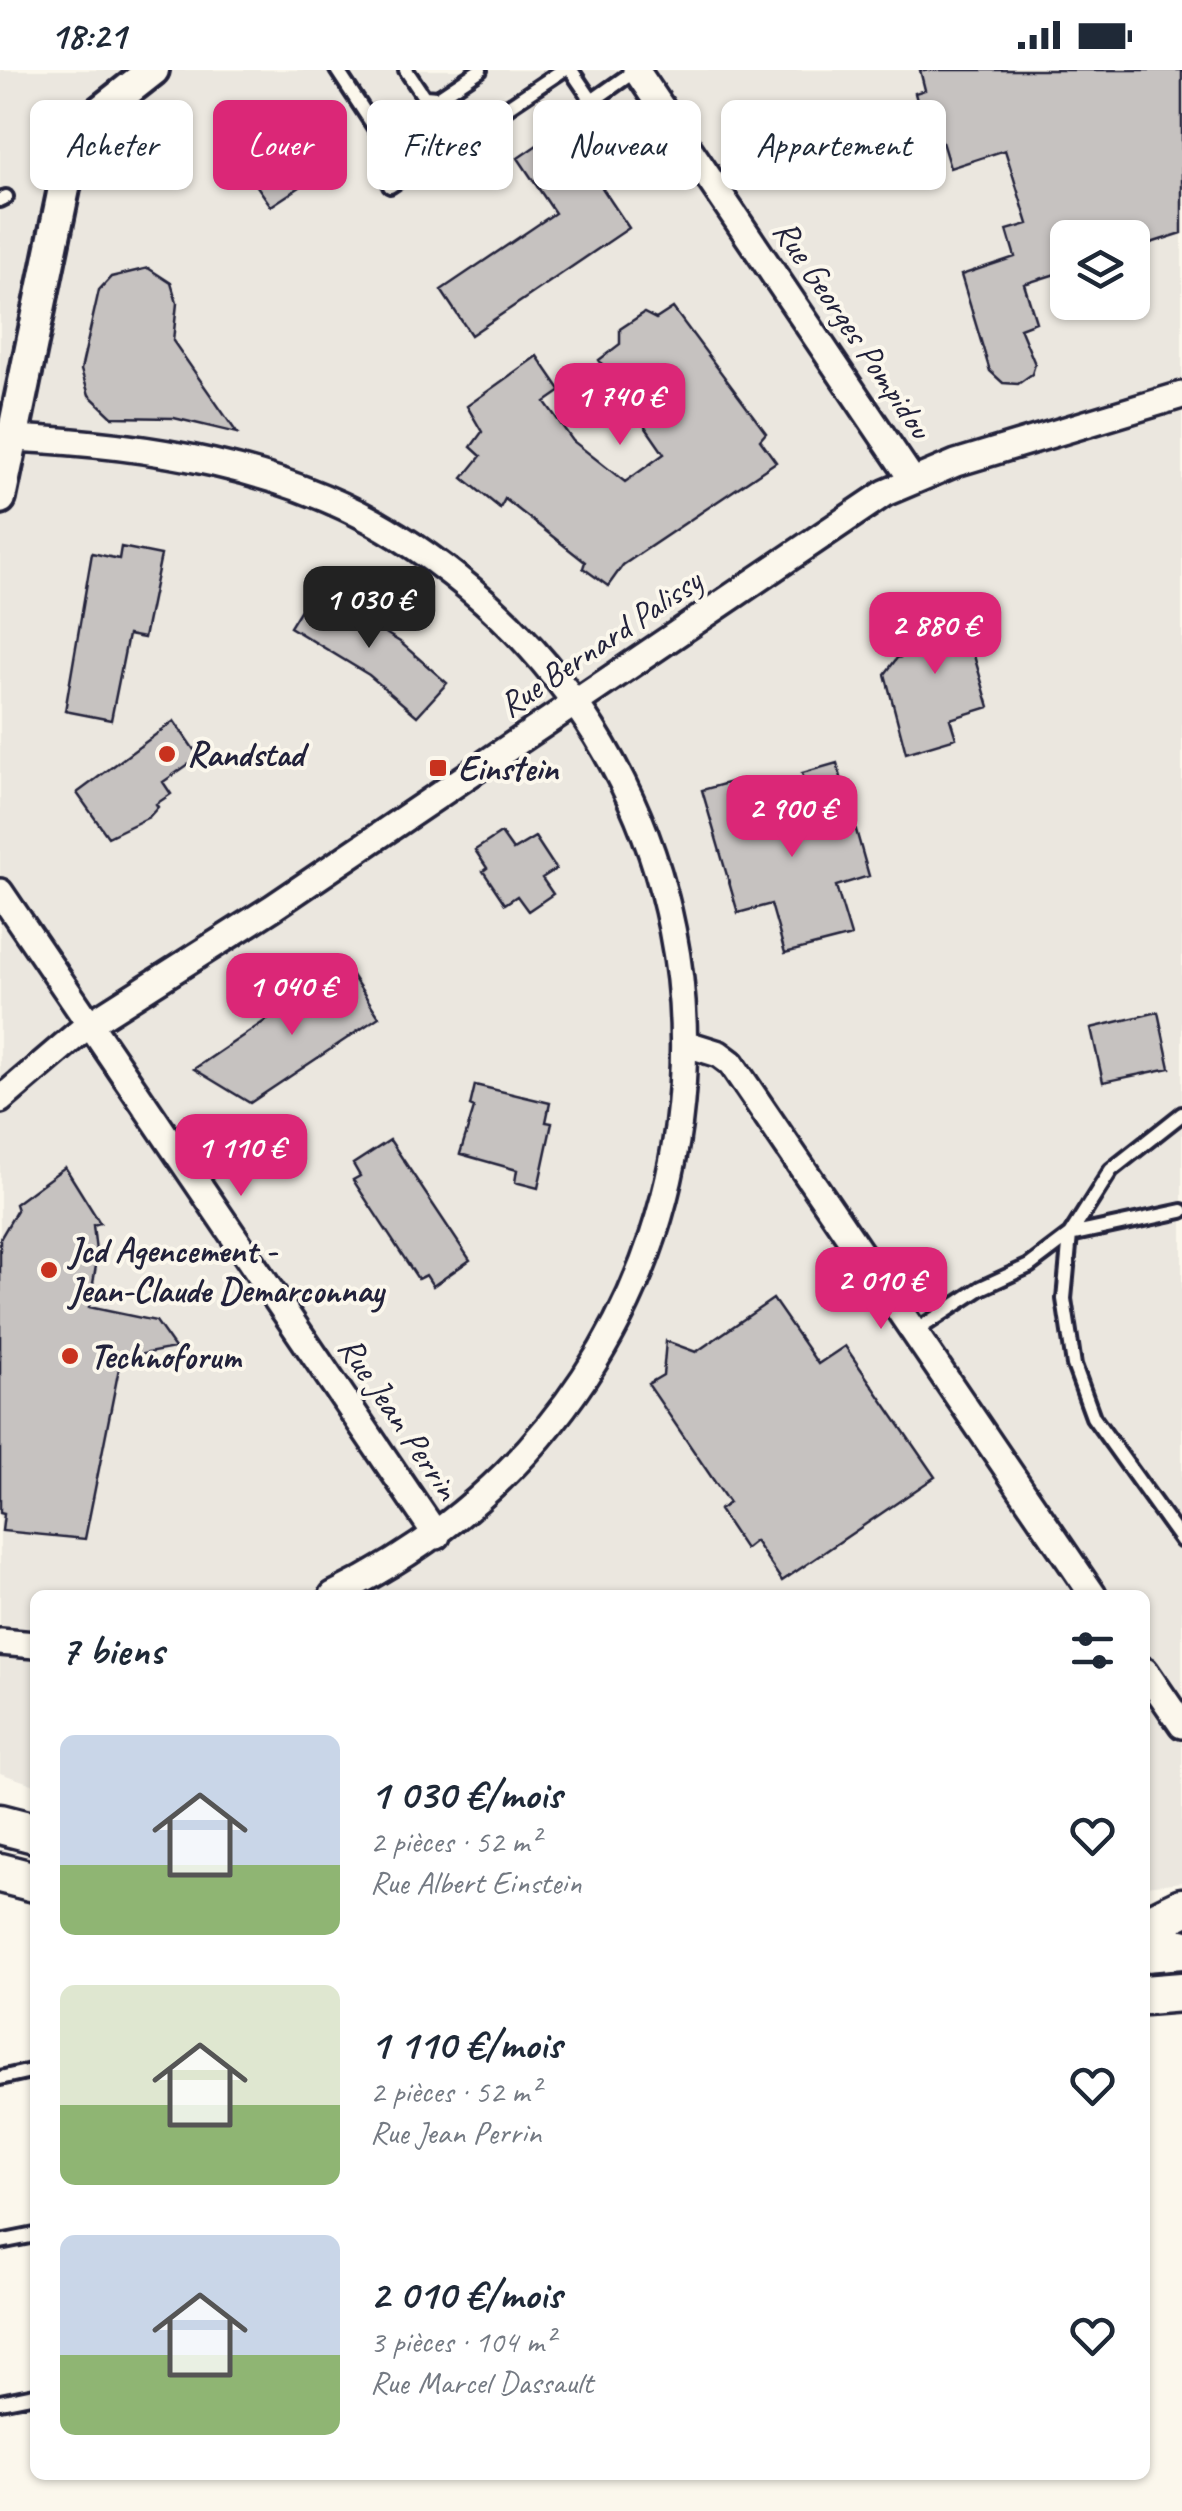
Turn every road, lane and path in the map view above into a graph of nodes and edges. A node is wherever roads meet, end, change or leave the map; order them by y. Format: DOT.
graph roads {
  1 [pos="153,70"];
  2 [pos="336,70"];
  3 [pos="406,70"];
  4 [pos="480,70"];
  5 [pos="563,70"];
  6 [pos="571,70"];
  7 [pos="636,70"];
  8 [pos="513,103"];
  9 [pos="367,116"];
  10 [pos="1182,395"];
  11 [pos="12,438"];
  12 [pos="911,478"];
  13 [pos="0,498"];
  14 [pos="576,702"];
  15 [pos="0,892"];
  16 [pos="88,1024"];
  17 [pos="684,1043"];
  18 [pos="0,1100"];
  19 [pos="1182,1114"];
  20 [pos="1182,1211"];
  21 [pos="1070,1236"];
  22 [pos="914,1332"];
  23 [pos="438,1536"];
  24 [pos="1182,1540"];
  25 [pos="343,1590"];
  26 [pos="1090,1590"];
  27 [pos="0,1642"];
  28 [pos="30,1645"];
  29 [pos="1150,1678"];
  30 [pos="1182,1725"];
  31 [pos="0,1824"];
  32 [pos="30,1831"];
  33 [pos="0,1873"];
  34 [pos="30,1881"];
  35 [pos="1182,1908"];
  36 [pos="1150,1924"];
  37 [pos="1182,1950"];
  38 [pos="1150,1952"];
  39 [pos="1182,1992"];
  40 [pos="1150,1995"];
  41 [pos="30,2071"];
  42 [pos="0,2078"];
  43 [pos="30,2235"];
  44 [pos="0,2242"];
  45 [pos="30,2396"];
  46 [pos="0,2402"];
  1 -- 11 [label="street"];
  2 -- 9 [label="lane"];
  3 -- 4 [label="lane"];
  5 -- 8 [label="lane"];
  6 -- 7 [label="lane"];
  7 -- 12 [label="street, Rue Georges Pompidou"];
  10 -- 12 [label="street, Rue Bernard Palissy"];
  11 -- 13 [label="street"];
  11 -- 14 [label="street"];
  12 -- 14 [label="street, Rue Bernard Palissy"];
  14 -- 16 [label="street, Rue Bernard Palissy"];
  14 -- 17 [label="street"];
  15 -- 16 [label="street, Rue Jean Perrin"];
  16 -- 18 [label="street, Rue Bernard Palissy"];
  16 -- 23 [label="street, Rue Jean Perrin"];
  17 -- 22 [label="street"];
  17 -- 23 [label="street"];
  19 -- 21 [label="lane"];
  20 -- 21 [label="lane"];
  21 -- 22 [label="lane"];
  21 -- 24 [label="lane"];
  22 -- 26 [label="street"];
  23 -- 25 [label="street"];
  27 -- 28 [label="street"];
  29 -- 30 [label="street"];
  31 -- 32 [label="main road"];
  33 -- 34 [label="main road"];
  35 -- 36 [label="main road"];
  37 -- 38 [label="main road"];
  39 -- 40 [label="main road"];
  41 -- 42 [label="lane"];
  43 -- 44 [label="lane"];
  45 -- 46 [label="lane"];
}
